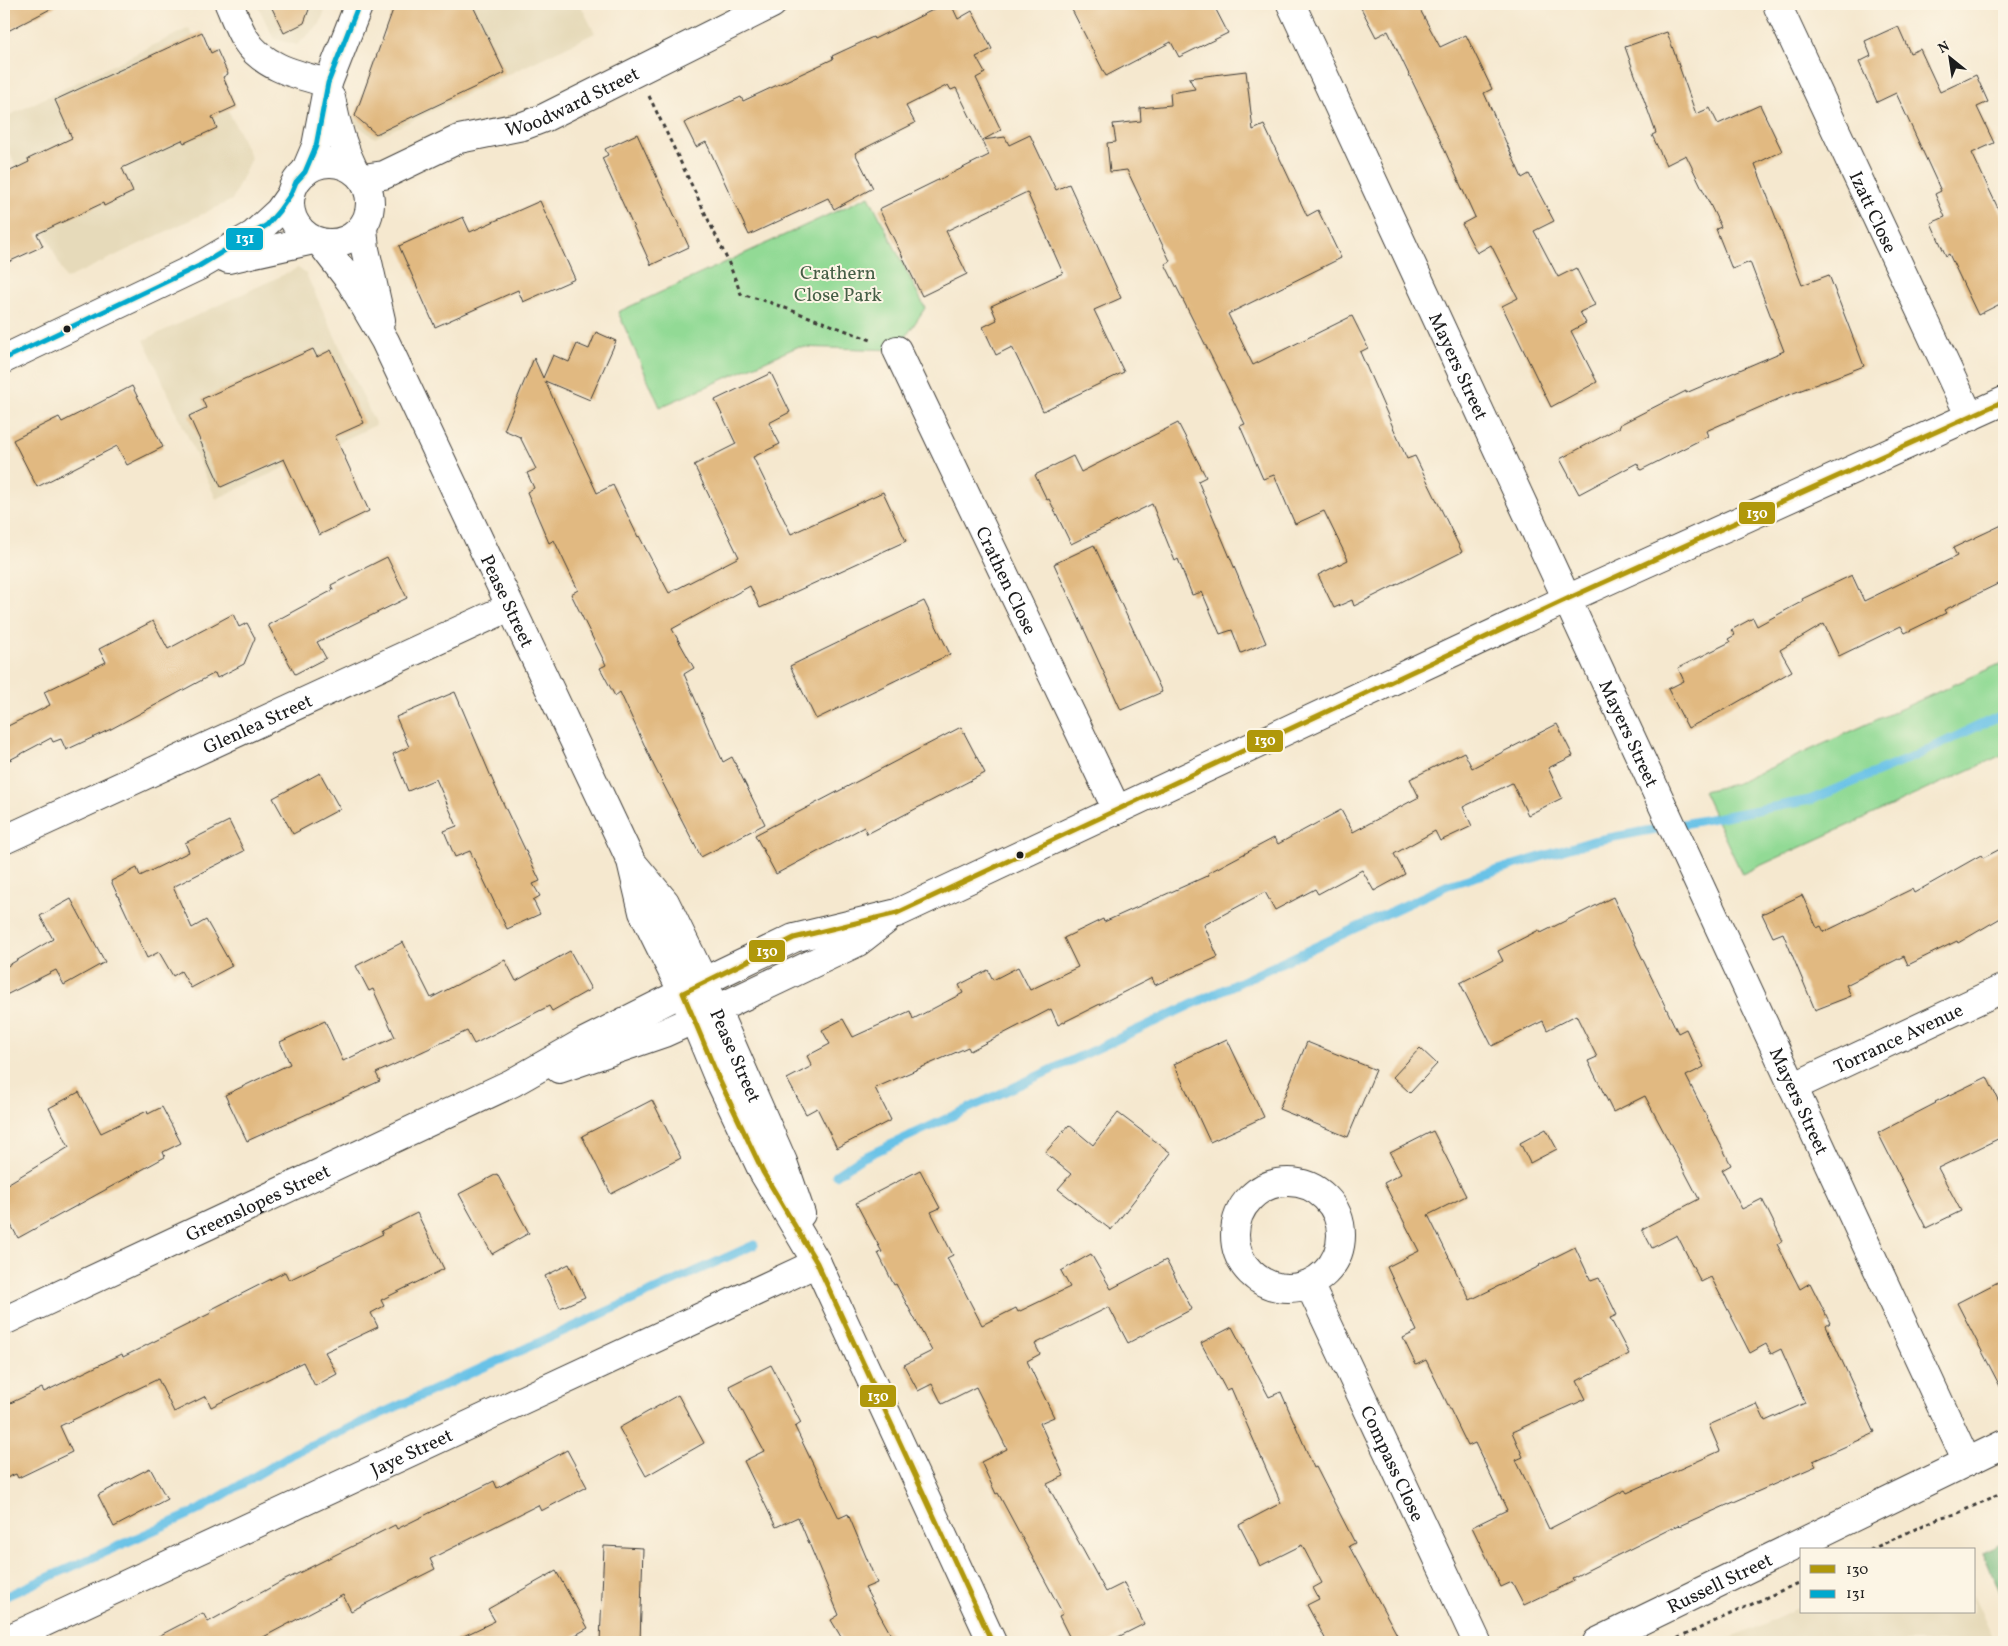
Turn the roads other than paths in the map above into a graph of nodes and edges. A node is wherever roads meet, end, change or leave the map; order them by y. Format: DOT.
graph roads {
  1 [pos="229,4"];
  2 [pos="359,4"];
  3 [pos="772,4"];
  4 [pos="1291,4"];
  5 [pos="1778,7"];
  6 [pos="328,83"];
  7 [pos="358,174"];
  8 [pos="298,183"];
  9 [pos="363,228"];
  10 [pos="316,241"];
  11 [pos="200,266"];
  12 [pos="385,341"];
  13 [pos="898,350"];
  14 [pos="4,358"];
  15 [pos="2004,401"];
  16 [pos="1970,417"];
  17 [pos="1567,598"];
  18 [pos="510,607"];
  19 [pos="1117,810"];
  20 [pos="4,840"];
  21 [pos="897,913"];
  22 [pos="693,987"];
  23 [pos="2004,988"];
  24 [pos="705,1014"];
  25 [pos="512,1084"];
  26 [pos="1793,1087"];
  27 [pos="817,1263"];
  28 [pos="1309,1284"];
  29 [pos="4,1321"];
  30 [pos="2004,1444"];
  31 [pos="1966,1462"];
  32 [pos="4,1641"];
  33 [pos="992,1642"];
  34 [pos="1477,1642"];
  35 [pos="1597,1642"];
  1 -- 6 [label="street"];
  2 -- 6 [label="street"];
  3 -- 7 [label="street, Woodward Street"];
  4 -- 17 [label="street, Mayers Street"];
  5 -- 16 [label="street, Izatt Close"];
  6 -- 7 [label="street"];
  6 -- 8 [label="street"];
  7 -- 8 [label="street"];
  7 -- 9 [label="street"];
  8 -- 10 [label="street"];
  8 -- 11 [label="street"];
  9 -- 10 [label="street"];
  9 -- 12 [label="street, Pease Street"];
  10 -- 11 [label="street"];
  10 -- 12 [label="street, Pease Street"];
  11 -- 14 [label="street"];
  12 -- 18 [label="street, Pease Street"];
  13 -- 19 [label="street, Crathen Close"];
  15 -- 16 [label="street, Greenslopes Street"];
  16 -- 17 [label="street, Greenslopes Street"];
  17 -- 19 [label="street, Greenslopes Street"];
  17 -- 26 [label="street, Mayers Street"];
  18 -- 20 [label="street, Glenlea Street"];
  18 -- 22 [label="street, Pease Street"];
  19 -- 21 [label="street, Greenslopes Street"];
  21 -- 22 [label="street, Greenslopes Street"];
  21 -- 24 [label="street, Greenslopes Street"];
  22 -- 24 [label="street, Pease Street"];
  22 -- 25 [label="street, Greenslopes Street"];
  23 -- 26 [label="street, Torrance Avenue"];
  24 -- 25 [label="street, Greenslopes Street"];
  24 -- 27 [label="street, Pease Street"];
  25 -- 29 [label="street, Greenslopes Street"];
  26 -- 31 [label="street, Mayers Street"];
  27 -- 32 [label="street, Jaye Street"];
  27 -- 33 [label="street, Pease Street"];
  28 -- 34 [label="street, Compass Close"];
  30 -- 31 [label="street, Russell Street"];
  31 -- 35 [label="street, Russell Street"];
}
